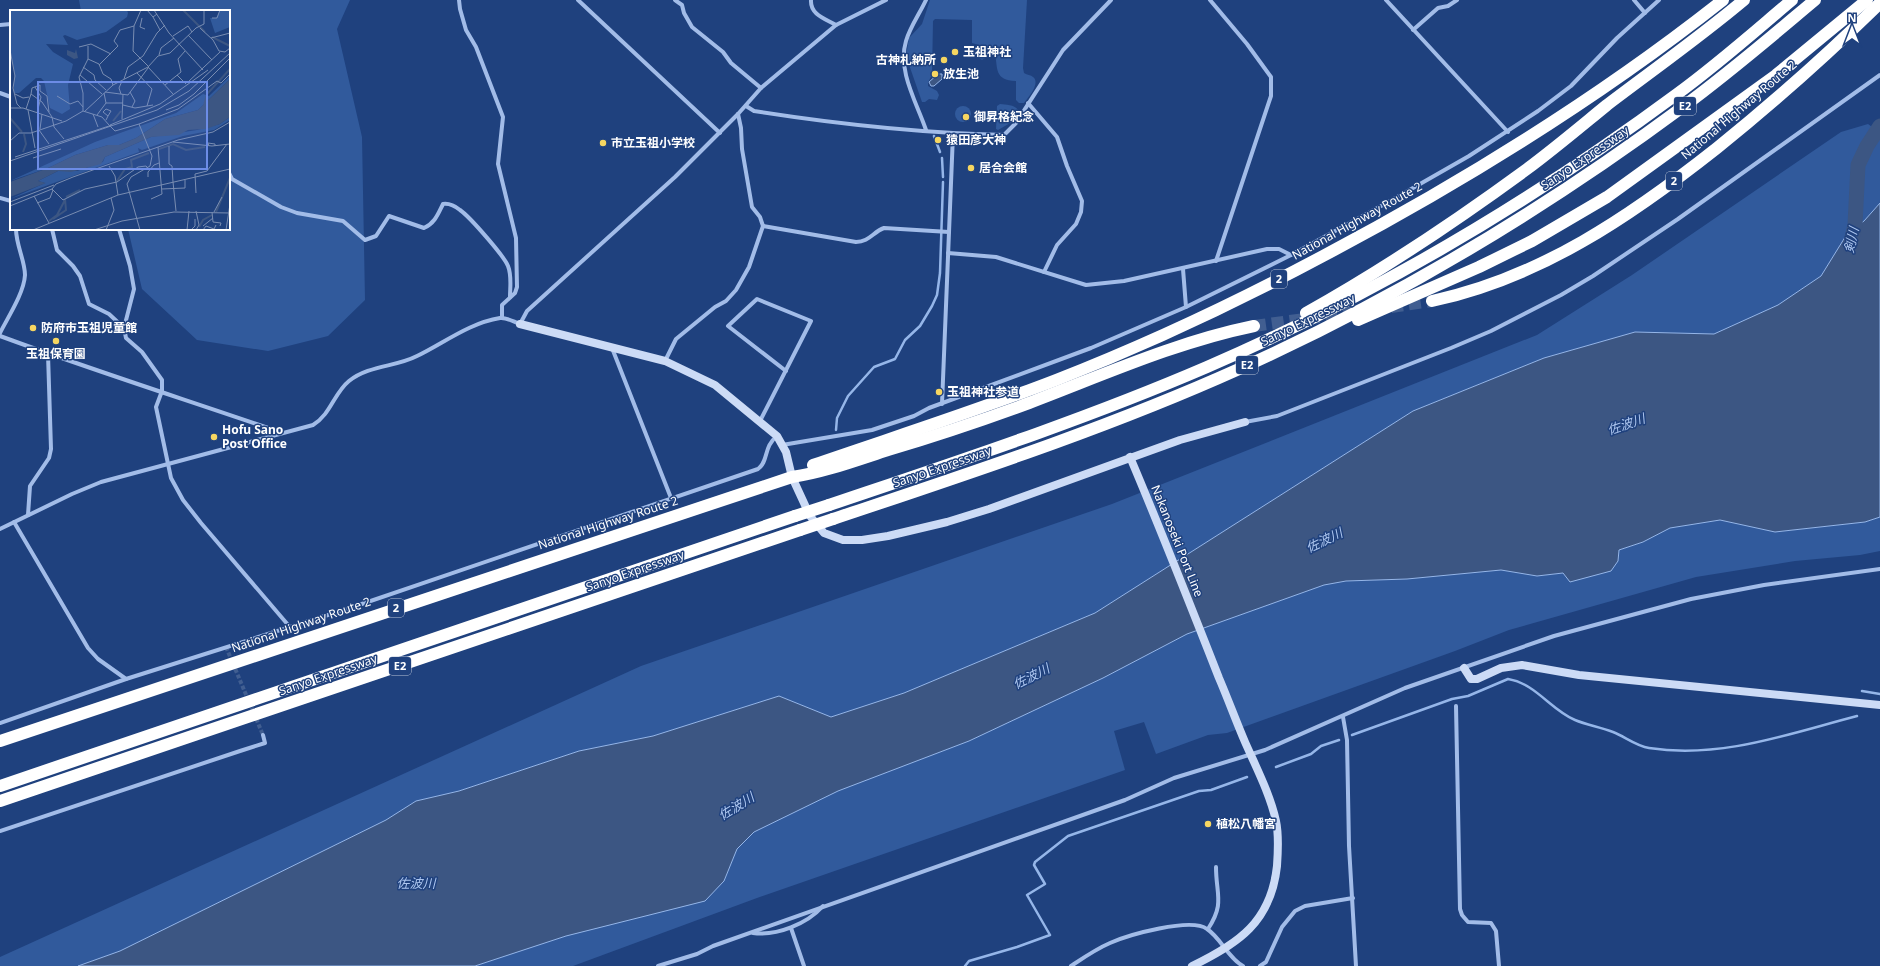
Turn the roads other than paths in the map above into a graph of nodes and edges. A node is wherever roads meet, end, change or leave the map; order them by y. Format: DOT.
graph roads {
  1 [pos="459,0"];
  2 [pos="578,0"];
  3 [pos="675,0"];
  4 [pos="811,0"];
  5 [pos="886,0"];
  6 [pos="926,0"];
  7 [pos="1111,0"];
  8 [pos="1210,0"];
  9 [pos="1386,0"];
  10 [pos="1457,0"];
  11 [pos="1634,0"];
  12 [pos="1659,0"];
  13 [pos="1723,0"];
  14 [pos="1744,0"];
  15 [pos="1792,0"];
  16 [pos="1815,0"];
  17 [pos="1867,0"];
  18 [pos="1880,3"];
  19 [pos="1645,13"];
  20 [pos="10,24"];
  21 [pos="0,25"];
  22 [pos="836,25"];
  23 [pos="1413,30"];
  24 [pos="1880,75"];
  25 [pos="761,88"];
  26 [pos="0,93"];
  27 [pos="10,97"];
  28 [pos="1028,103"];
  29 [pos="746,106"];
  30 [pos="738,114"];
  31 [pos="926,130"];
  32 [pos="1508,132"];
  33 [pos="720,133"];
  34 [pos="953,134"];
  35 [pos="230,174"];
  36 [pos="0,198"];
  37 [pos="10,201"];
  38 [pos="763,226"];
  39 [pos="16,230"];
  40 [pos="52,230"];
  41 [pos="119,230"];
  42 [pos="949,232"];
  43 [pos="948,253"];
  44 [pos="1291,255"];
  45 [pos="1216,261"];
  46 [pos="1183,269"];
  47 [pos="1044,272"];
  48 [pos="510,297"];
  49 [pos="1432,302"];
  50 [pos="1186,307"];
  51 [pos="502,318"];
  52 [pos="520,324"];
  53 [pos="1254,326"];
  54 [pos="124,328"];
  55 [pos="0,334"];
  56 [pos="1289,346"];
  57 [pos="612,347"];
  58 [pos="48,354"];
  59 [pos="665,361"];
  60 [pos="1207,367"];
  61 [pos="786,371"];
  62 [pos="162,391"];
  63 [pos="942,404"];
  64 [pos="760,421"];
  65 [pos="1245,422"];
  66 [pos="280,432"];
  67 [pos="777,436"];
  68 [pos="782,445"];
  69 [pos="1130,457"];
  70 [pos="167,464"];
  71 [pos="792,477"];
  72 [pos="671,498"];
  73 [pos="28,515"];
  74 [pos="14,522"];
  75 [pos="0,529"];
  76 [pos="1880,569"];
  77 [pos="289,626"];
  78 [pos="1464,668"];
  79 [pos="126,679"];
  80 [pos="1880,705"];
  81 [pos="1456,706"];
  82 [pos="1343,717"];
  83 [pos="0,722"];
  84 [pos="263,735"];
  85 [pos="0,741"];
  86 [pos="1251,755"];
  87 [pos="1197,764"];
  88 [pos="1202,769"];
  89 [pos="0,786"];
  90 [pos="0,801"];
  91 [pos="0,831"];
  92 [pos="1216,867"];
  93 [pos="1353,898"];
  94 [pos="823,906"];
  95 [pos="791,928"];
  96 [pos="1208,929"];
  97 [pos="752,932"];
  98 [pos="1225,949"];
  99 [pos="658,966"];
  100 [pos="804,966"];
  101 [pos="1071,966"];
  102 [pos="1192,966"];
  103 [pos="1243,966"];
  104 [pos="1260,966"];
  105 [pos="1356,966"];
  106 [pos="1499,966"];
  1 -- 48 [label="street"];
  2 -- 33 [label="street"];
  3 -- 25 [label="street"];
  4 -- 22 [label="street"];
  5 -- 22 [label="street"];
  6 -- 31 [label="street"];
  7 -- 28 [label="street"];
  8 -- 45 [label="street"];
  9 -- 23 [label="street"];
  10 -- 23 [label="street"];
  11 -- 19 [label="street"];
  12 -- 19 [label="street"];
  13 -- 71 [label="highway, National Highway Route 2 / 2"];
  14 -- 60 [label="highway"];
  15 -- 60 [label="highway, Sanyo Expressway / E2"];
  16 -- 56 [label="highway, Sanyo Expressway / E2"];
  17 -- 56 [label="highway"];
  18 -- 49 [label="highway, National Highway Route 2 / 2"];
  19 -- 32 [label="street"];
  20 -- 21 [label="street"];
  22 -- 25 [label="street"];
  23 -- 32 [label="street"];
  24 -- 65 [label="street"];
  25 -- 29 [label="street"];
  26 -- 27 [label="street"];
  28 -- 34 [label="street"];
  28 -- 47 [label="street"];
  29 -- 30 [label="street"];
  29 -- 31 [label="street"];
  30 -- 33 [label="street"];
  30 -- 38 [label="street"];
  31 -- 34 [label="street"];
  32 -- 44 [label="street"];
  33 -- 52 [label="street"];
  34 -- 42 [label="street"];
  35 -- 48 [label="street"];
  36 -- 37 [label="street"];
  38 -- 42 [label="street"];
  38 -- 59 [label="street"];
  39 -- 55 [label="street"];
  40 -- 54 [label="street"];
  41 -- 54 [label="street"];
  42 -- 43 [label="street"];
  43 -- 47 [label="street"];
  43 -- 63 [label="street"];
  44 -- 45 [label="street"];
  44 -- 50 [label="street"];
  45 -- 46 [label="street"];
  46 -- 47 [label="street"];
  46 -- 50 [label="street"];
  48 -- 51 [label="street"];
  50 -- 63 [label="street"];
  51 -- 52 [label="street"];
  51 -- 66 [label="street"];
  52 -- 57 [label="main road"];
  53 -- 71 [label="highway, National Highway Route 2 / 2"];
  54 -- 62 [label="street"];
  55 -- 58 [label="street"];
  56 -- 90 [label="highway, Sanyo Expressway / E2, bridge"];
  57 -- 59 [label="main road"];
  57 -- 72 [label="street"];
  58 -- 62 [label="street"];
  58 -- 73 [label="street"];
  59 -- 64 [label="main road"];
  60 -- 89 [label="highway, Sanyo Expressway / E2, bridge"];
  61 -- 61 [label="street"];
  61 -- 64 [label="street"];
  62 -- 66 [label="street"];
  62 -- 70 [label="street"];
  63 -- 68 [label="street"];
  64 -- 67 [label="main road"];
  65 -- 69 [label="main road"];
  66 -- 70 [label="street"];
  67 -- 68 [label="main road"];
  67 -- 72 [label="street"];
  68 -- 71 [label="main road"];
  69 -- 71 [label="main road"];
  69 -- 86 [label="main road, Nakanoseki Port Line"];
  70 -- 73 [label="street"];
  70 -- 77 [label="street"];
  71 -- 85 [label="highway, National Highway Route 2 / 2"];
  72 -- 77 [label="street"];
  73 -- 74 [label="street"];
  74 -- 75 [label="street"];
  74 -- 79 [label="street"];
  76 -- 78 [label="street"];
  77 -- 79 [label="street"];
  78 -- 80 [label="main road"];
  78 -- 82 [label="street"];
  79 -- 83 [label="street"];
  81 -- 106 [label="street"];
  82 -- 86 [label="street"];
  82 -- 93 [label="street"];
  84 -- 91 [label="street"];
  86 -- 88 [label="street"];
  86 -- 98 [label="main road, Nakanoseki Port Line"];
  87 -- 88 [label="street"];
  88 -- 94 [label="street"];
  92 -- 96 [label="street"];
  93 -- 104 [label="street"];
  93 -- 105 [label="street"];
  94 -- 95 [label="street"];
  94 -- 97 [label="street"];
  95 -- 97 [label="street"];
  95 -- 100 [label="street"];
  96 -- 98 [label="street"];
  96 -- 101 [label="street"];
  97 -- 99 [label="street"];
  98 -- 102 [label="main road, Nakanoseki Port Line"];
  98 -- 103 [label="street"];
}
